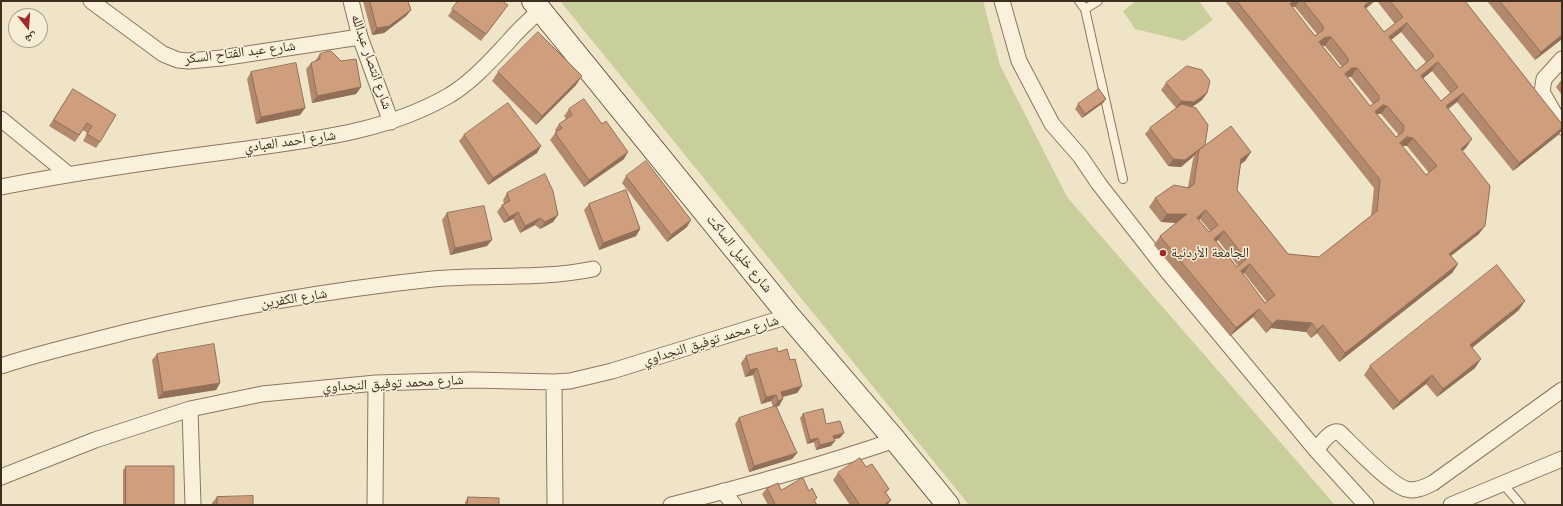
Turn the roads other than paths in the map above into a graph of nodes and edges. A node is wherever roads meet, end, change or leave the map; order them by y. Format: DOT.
graph roads {
  1 [pos="91,1"];
  2 [pos="351,1"];
  3 [pos="1002,1"];
  4 [pos="1079,1"];
  5 [pos="1098,1"];
  6 [pos="537,6"];
  7 [pos="1085,10"];
  8 [pos="360,37"];
  9 [pos="1562,59"];
  10 [pos="1,119"];
  11 [pos="391,122"];
  12 [pos="1562,127"];
  13 [pos="68,174"];
  14 [pos="1123,179"];
  15 [pos="1,187"];
  16 [pos="593,269"];
  17 [pos="789,316"];
  18 [pos="1,366"];
  19 [pos="554,382"];
  20 [pos="376,383"];
  21 [pos="1562,390"];
  22 [pos="190,409"];
  23 [pos="896,440"];
  24 [pos="1316,450"];
  25 [pos="1562,459"];
  26 [pos="1,477"];
  27 [pos="1503,484"];
  28 [pos="716,497"];
  29 [pos="193,505"];
  30 [pos="375,505"];
  31 [pos="555,505"];
  32 [pos="671,505"];
  33 [pos="734,505"];
  34 [pos="948,505"];
  35 [pos="1366,505"];
  36 [pos="1451,505"];
  37 [pos="1521,505"];
  1 -- 8 [label="street, شارع عبد الفتاح السكر"];
  2 -- 8 [label="street, شارع انتصار عبدالله"];
  3 -- 24 [label="street"];
  4 -- 7 [label="lane"];
  5 -- 7 [label="lane"];
  6 -- 11 [label="street, شارع أحمد العبادي"];
  6 -- 17 [label="street, شارع خليل الساكت"];
  7 -- 14 [label="lane"];
  8 -- 11 [label="street, شارع انتصار عبدالله"];
  9 -- 12 [label="street"];
  10 -- 13 [label="street"];
  11 -- 13 [label="street, شارع أحمد العبادي"];
  13 -- 15 [label="street, شارع أحمد العبادي"];
  16 -- 18 [label="street, شارع الكفرين"];
  17 -- 19 [label="street, شارع محمد توفيق النجداوي"];
  17 -- 23 [label="street, شارع خليل الساكت"];
  19 -- 20 [label="street, شارع محمد توفيق النجداوي"];
  19 -- 31 [label="street"];
  20 -- 22 [label="street, شارع محمد توفيق النجداوي"];
  20 -- 30 [label="street"];
  21 -- 24 [label="street"];
  22 -- 26 [label="street, شارع محمد توفيق النجداوي"];
  22 -- 29 [label="street"];
  23 -- 28 [label="street"];
  23 -- 34 [label="street, شارع خليل الساكت"];
  24 -- 35 [label="street"];
  25 -- 27 [label="street"];
  27 -- 36 [label="street"];
  27 -- 37 [label="lane"];
  28 -- 32 [label="street"];
  28 -- 33 [label="street"];
}
